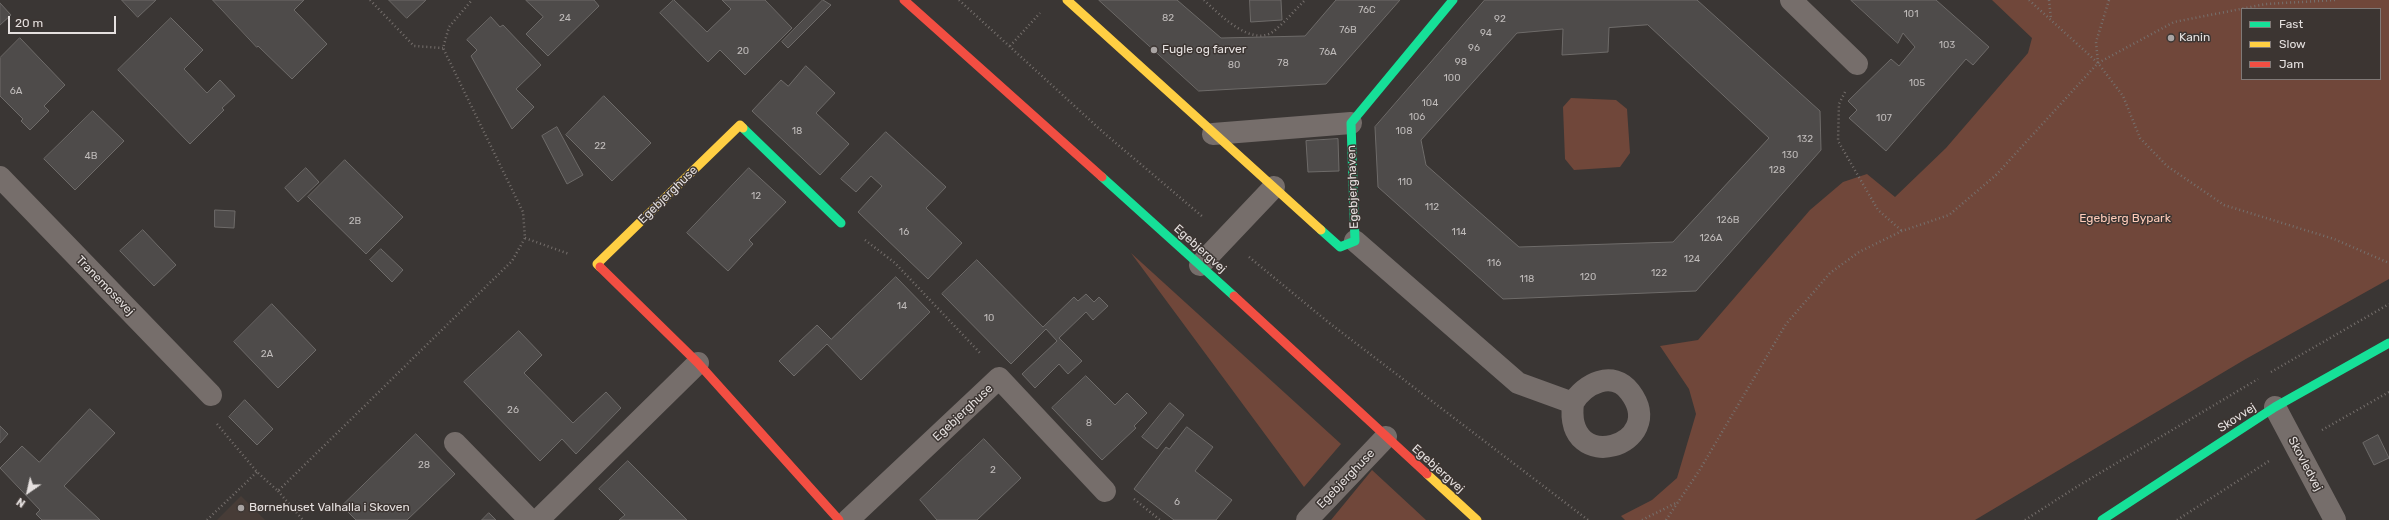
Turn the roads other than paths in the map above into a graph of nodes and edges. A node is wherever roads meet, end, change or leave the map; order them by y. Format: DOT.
graph roads {
  1 [pos="904,0"];
  2 [pos="1067,0"];
  3 [pos="1453,0"];
  4 [pos="1791,0"];
  5 [pos="1857,64"];
  6 [pos="1351,123"];
  7 [pos="1213,134"];
  8 [pos="0,177"];
  9 [pos="1274,187"];
  10 [pos="841,223"];
  11 [pos="1354,241"];
  12 [pos="1200,265"];
  13 [pos="2389,343"];
  14 [pos="698,363"];
  15 [pos="211,395"];
  16 [pos="1573,403"];
  17 [pos="2275,407"];
  18 [pos="1386,437"];
  19 [pos="455,443"];
  20 [pos="1105,491"];
  21 [pos="530,520"];
  22 [pos="538,520"];
  23 [pos="839,520"];
  24 [pos="848,520"];
  25 [pos="1307,520"];
  26 [pos="1477,520"];
  27 [pos="2102,520"];
  28 [pos="2335,520"];
  1 -- 12 [label="street, Egebjergvej"];
  2 -- 7 [label="street, Egebjerghaven"];
  3 -- 6 [label="street"];
  4 -- 5 [label="street"];
  6 -- 7 [label="street"];
  6 -- 11 [label="street, Egebjerghaven"];
  7 -- 9 [label="street, Egebjerghaven"];
  8 -- 15 [label="street, Tranemosevej"];
  9 -- 11 [label="street, Egebjerghaven"];
  9 -- 12 [label="street"];
  10 -- 14 [label="street, Egebjerghuse"];
  11 -- 16 [label="street"];
  12 -- 18 [label="street, Egebjergvej"];
  13 -- 17 [label="street, Skovvej"];
  14 -- 22 [label="street"];
  14 -- 23 [label="street"];
  17 -- 27 [label="street, Skovvej"];
  17 -- 28 [label="street, Skovledvej"];
  18 -- 25 [label="street, Egebjerghuse"];
  18 -- 26 [label="street, Egebjergvej"];
  19 -- 21 [label="street"];
  20 -- 24 [label="street, Egebjerghuse"];
}
